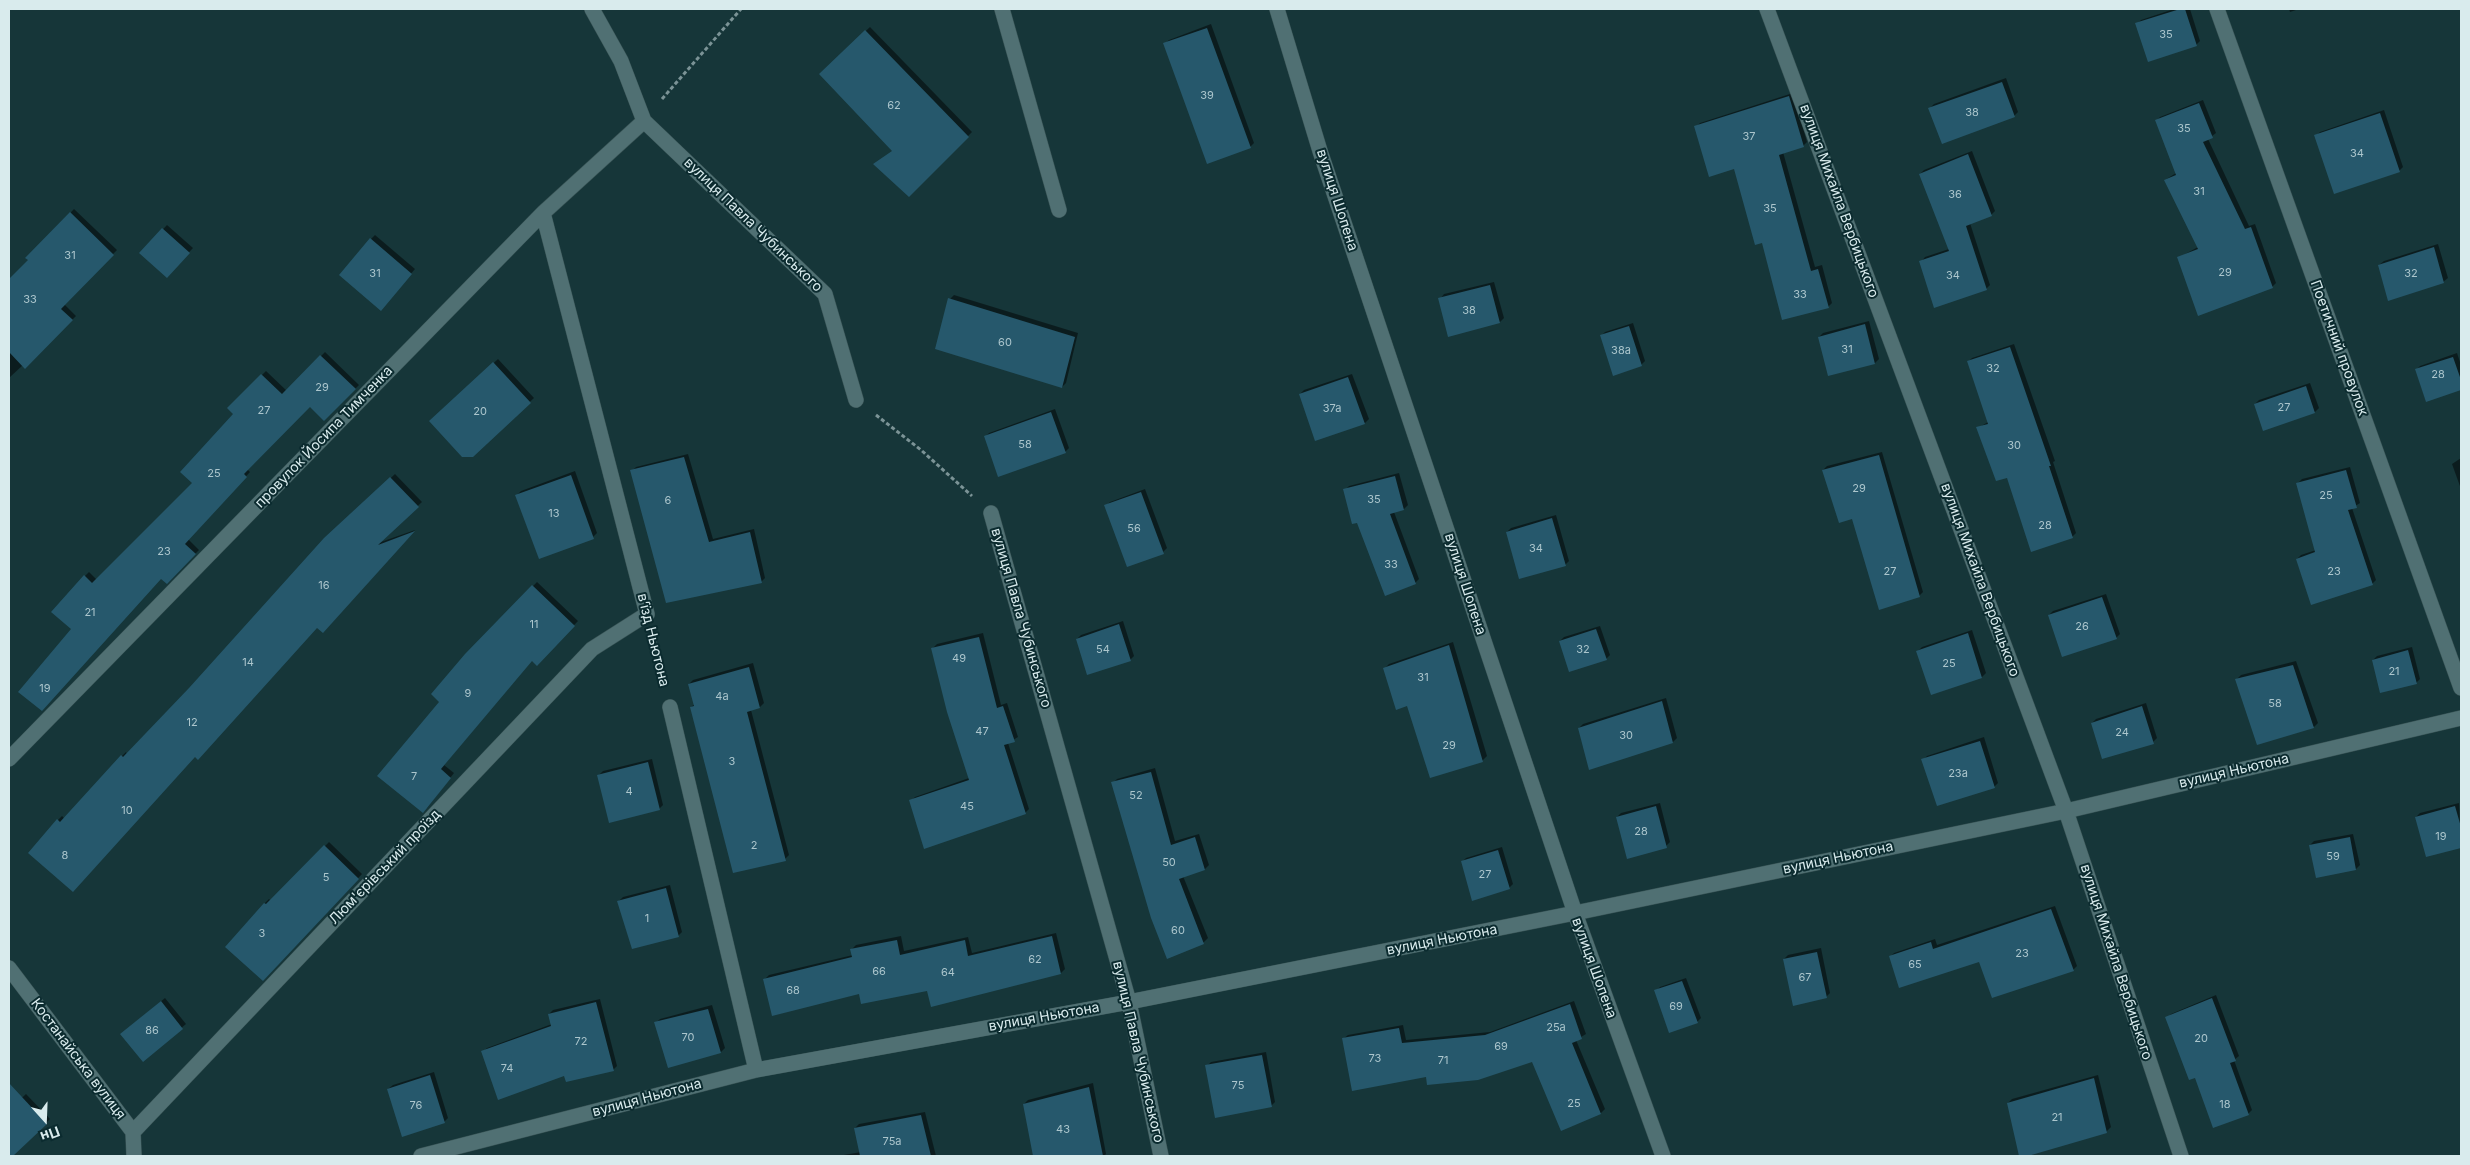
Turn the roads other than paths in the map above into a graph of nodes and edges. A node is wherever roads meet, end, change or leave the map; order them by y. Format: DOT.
graph roads {
  1 [pos="592,9"];
  2 [pos="1002,9"];
  3 [pos="1278,9"];
  4 [pos="1767,9"];
  5 [pos="2217,9"];
  6 [pos="644,120"];
  7 [pos="1059,210"];
  8 [pos="543,213"];
  9 [pos="856,400"];
  10 [pos="991,514"];
  11 [pos="647,614"];
  12 [pos="2461,688"];
  13 [pos="670,707"];
  14 [pos="2461,718"];
  15 [pos="9,759"];
  16 [pos="2066,811"];
  17 [pos="1575,913"];
  18 [pos="9,968"];
  19 [pos="1129,1002"];
  20 [pos="756,1070"];
  21 [pos="133,1132"];
  22 [pos="134,1156"];
  23 [pos="421,1156"];
  24 [pos="1161,1156"];
  25 [pos="1663,1156"];
  26 [pos="2181,1156"];
  1 -- 6 [label="street"];
  2 -- 7 [label="street"];
  3 -- 17 [label="street, вулиця Шопена"];
  4 -- 16 [label="street, вулиця Михайла Вербицького"];
  5 -- 12 [label="street, Поетичний провулок"];
  6 -- 8 [label="street, провулок Йосипа Тимченка"];
  6 -- 9 [label="street, вулиця Павла Чубинського"];
  8 -- 11 [label="street, в’їзд Ньютона"];
  8 -- 15 [label="street, провулок Йосипа Тимченка"];
  10 -- 19 [label="street, вулиця Павла Чубинського"];
  11 -- 21 [label="street, Люм'єрівський проїзд"];
  13 -- 20 [label="street"];
  14 -- 16 [label="street, вулиця Ньютона"];
  16 -- 17 [label="street, вулиця Ньютона"];
  16 -- 26 [label="street, вулиця Михайла Вербицького"];
  17 -- 19 [label="street, вулиця Ньютона"];
  17 -- 25 [label="street, вулиця Шопена"];
  18 -- 21 [label="street, Костанайська вулиця"];
  19 -- 20 [label="street, вулиця Ньютона"];
  19 -- 24 [label="street, вулиця Павла Чубинського"];
  20 -- 23 [label="street, вулиця Ньютона"];
  21 -- 22 [label="street, Костанайська вулиця"];
}
